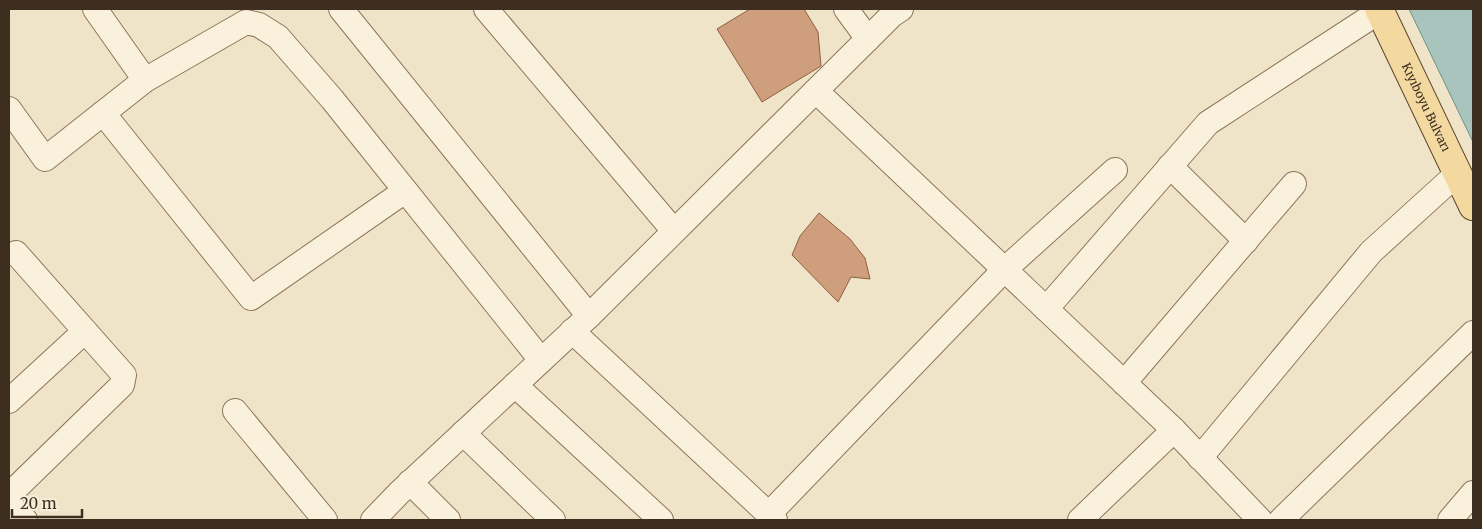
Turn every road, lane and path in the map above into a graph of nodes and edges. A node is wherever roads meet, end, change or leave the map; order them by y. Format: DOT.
graph roads {
  1 [pos="95,9"];
  2 [pos="341,9"];
  3 [pos="486,9"];
  4 [pos="846,9"];
  5 [pos="901,9"];
  6 [pos="1380,10"];
  7 [pos="868,38"];
  8 [pos="145,80"];
  9 [pos="816,91"];
  10 [pos="9,109"];
  11 [pos="103,113"];
  12 [pos="1170,166"];
  13 [pos="1115,170"];
  14 [pos="1458,173"];
  15 [pos="1294,184"];
  16 [pos="405,190"];
  17 [pos="1473,206"];
  18 [pos="674,231"];
  19 [pos="1246,241"];
  20 [pos="16,252"];
  21 [pos="1004,270"];
  22 [pos="1046,309"];
  23 [pos="580,323"];
  24 [pos="85,331"];
  25 [pos="1473,333"];
  26 [pos="541,360"];
  27 [pos="1124,383"];
  28 [pos="515,384"];
  29 [pos="9,401"];
  30 [pos="235,411"];
  31 [pos="1174,430"];
  32 [pos="463,433"];
  33 [pos="1200,458"];
  34 [pos="410,482"];
  35 [pos="1473,493"];
  36 [pos="9,496"];
  37 [pos="9,504"];
  38 [pos="772,517"];
  39 [pos="25,520"];
  40 [pos="325,520"];
  41 [pos="373,520"];
  42 [pos="448,520"];
  43 [pos="553,520"];
  44 [pos="661,520"];
  45 [pos="1080,520"];
  46 [pos="1260,520"];
  47 [pos="1281,520"];
  48 [pos="1450,520"];
  1 -- 8 [label="street"];
  2 -- 23 [label="street"];
  3 -- 18 [label="street"];
  4 -- 7 [label="street"];
  5 -- 7 [label="street"];
  6 -- 12 [label="street"];
  6 -- 14 [label="main road, Kıyıboyu Bulvarı"];
  7 -- 9 [label="street"];
  8 -- 11 [label="street"];
  8 -- 16 [label="street"];
  9 -- 18 [label="street"];
  9 -- 21 [label="street"];
  10 -- 11 [label="street"];
  11 -- 16 [label="street"];
  12 -- 19 [label="street"];
  12 -- 22 [label="street"];
  13 -- 21 [label="street"];
  14 -- 17 [label="main road, Kıyıboyu Bulvarı"];
  14 -- 33 [label="street"];
  15 -- 19 [label="street"];
  16 -- 26 [label="street"];
  18 -- 23 [label="street"];
  19 -- 27 [label="street"];
  20 -- 24 [label="street"];
  21 -- 22 [label="street"];
  21 -- 38 [label="street"];
  22 -- 27 [label="street"];
  23 -- 26 [label="street"];
  23 -- 38 [label="street"];
  24 -- 29 [label="street"];
  24 -- 36 [label="street"];
  25 -- 47 [label="street"];
  26 -- 28 [label="street"];
  27 -- 31 [label="street"];
  28 -- 32 [label="street"];
  28 -- 44 [label="street"];
  30 -- 40 [label="street"];
  31 -- 33 [label="street"];
  31 -- 45 [label="street"];
  32 -- 34 [label="street"];
  32 -- 43 [label="street"];
  33 -- 46 [label="street"];
  34 -- 41 [label="street"];
  34 -- 42 [label="street"];
  35 -- 48 [label="street"];
  37 -- 39 [label="street"];
}
